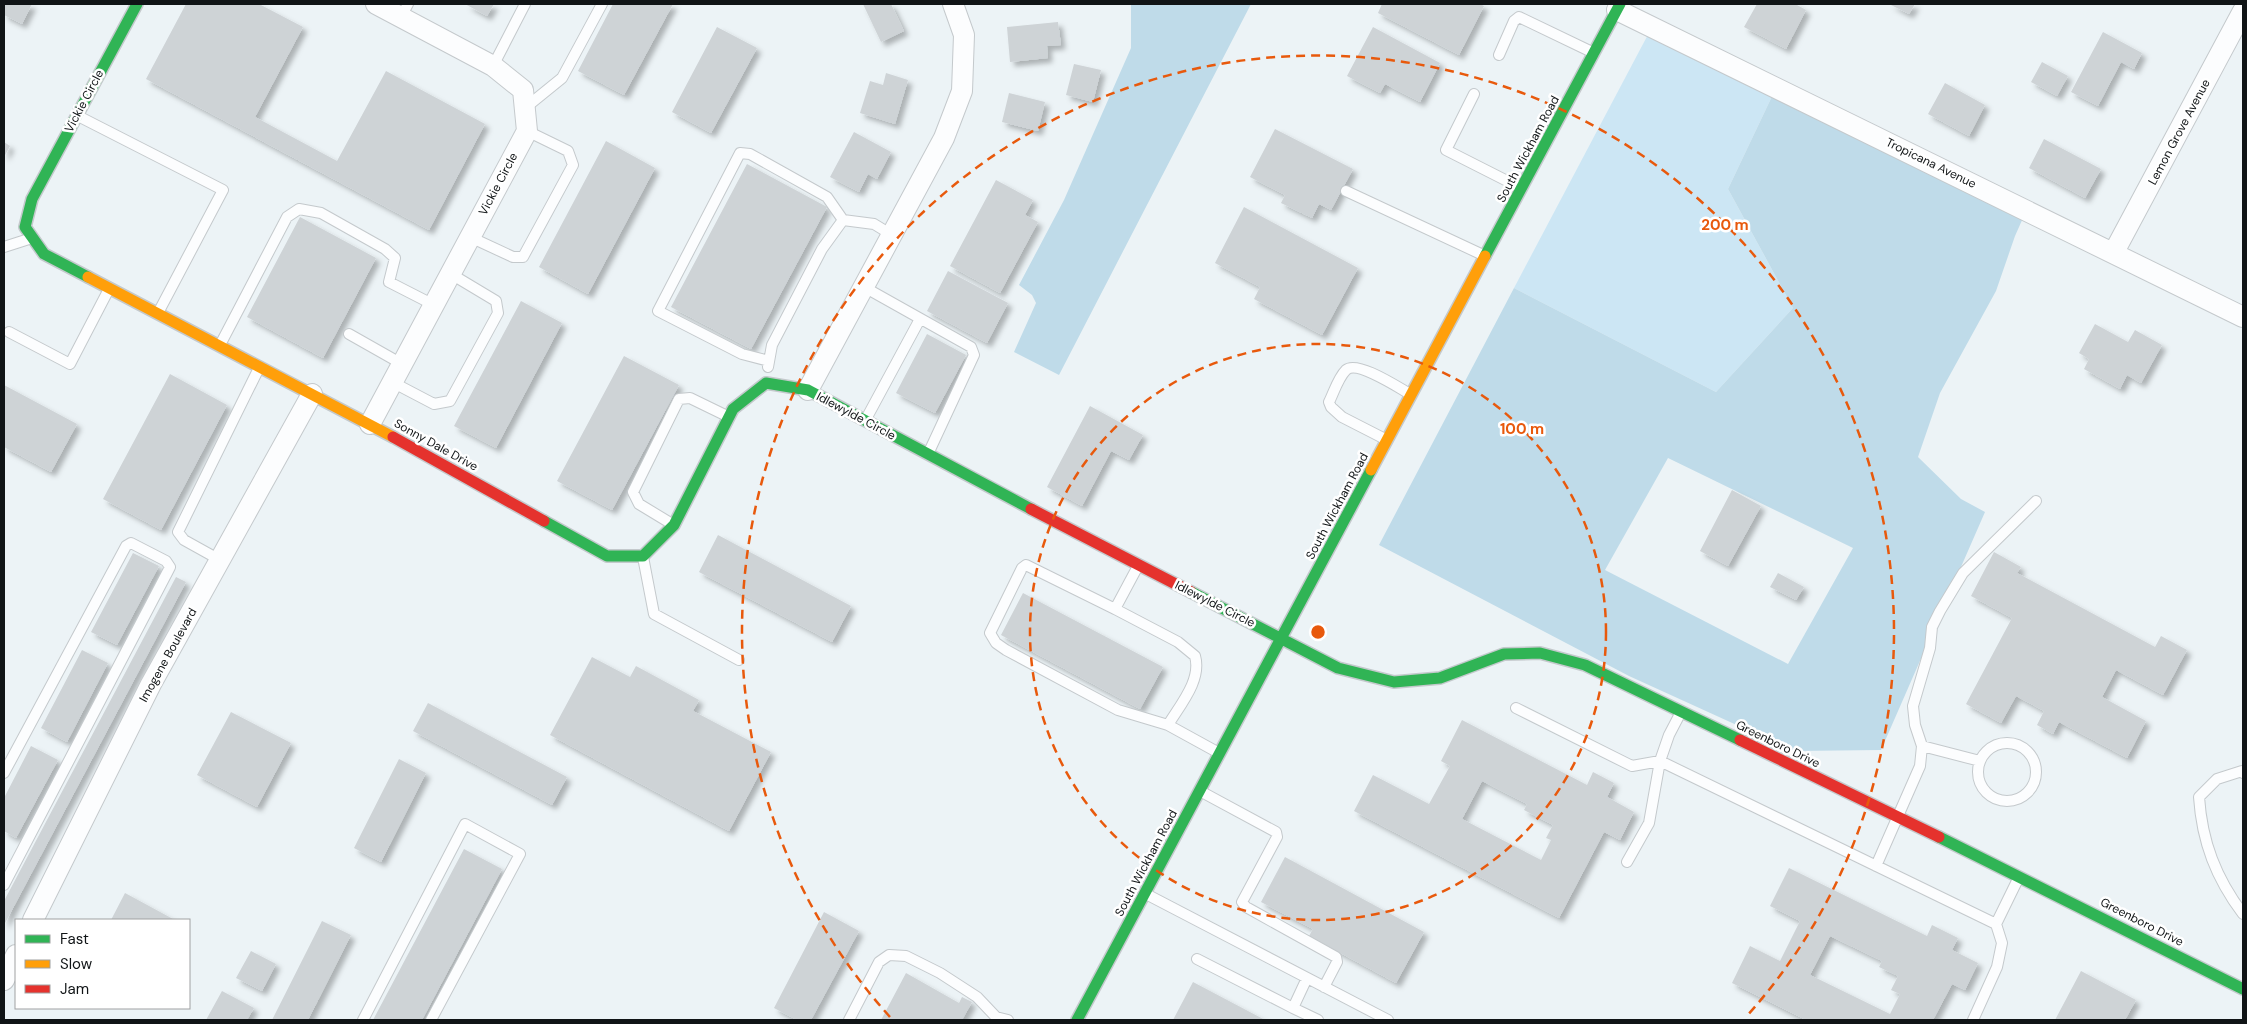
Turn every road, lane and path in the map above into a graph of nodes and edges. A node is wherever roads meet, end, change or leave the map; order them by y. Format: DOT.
graph roads {
  1 [pos="137,4"];
  2 [pos="376,4"];
  3 [pos="525,4"];
  4 [pos="602,4"];
  5 [pos="953,4"];
  6 [pos="1619,7"];
  7 [pos="404,10"];
  8 [pos="2243,11"];
  9 [pos="1594,53"];
  10 [pos="1499,55"];
  11 [pos="493,66"];
  12 [pos="1474,94"];
  13 [pos="524,108"];
  14 [pos="77,115"];
  15 [pos="527,131"];
  16 [pos="1522,188"];
  17 [pos="1346,191"];
  18 [pos="32,198"];
  19 [pos="844,220"];
  20 [pos="892,235"];
  21 [pos="33,237"];
  22 [pos="470,237"];
  23 [pos="4,247"];
  24 [pos="2114,252"];
  25 [pos="1486,256"];
  26 [pos="450,274"];
  27 [pos="864,287"];
  28 [pos="109,288"];
  29 [pos="434,304"];
  30 [pos="158,314"];
  31 [pos="2243,317"];
  32 [pos="920,319"];
  33 [pos="9,332"];
  34 [pos="349,334"];
  35 [pos="220,346"];
  36 [pos="769,361"];
  37 [pos="402,364"];
  38 [pos="259,366"];
  39 [pos="392,382"];
  40 [pos="766,383"];
  41 [pos="808,390"];
  42 [pos="312,394"];
  43 [pos="1412,395"];
  44 [pos="728,417"];
  45 [pos="866,421"];
  46 [pos="370,424"];
  47 [pos="1387,441"];
  48 [pos="928,455"];
  49 [pos="2036,502"];
  50 [pos="674,525"];
  51 [pos="643,556"];
  52 [pos="220,560"];
  53 [pos="1139,565"];
  54 [pos="1115,609"];
  55 [pos="1282,639"];
  56 [pos="739,660"];
  57 [pos="1516,708"];
  58 [pos="1681,711"];
  59 [pos="1168,725"];
  60 [pos="1922,746"];
  61 [pos="1220,753"];
  62 [pos="1660,761"];
  63 [pos="1980,761"];
  64 [pos="4,773"];
  65 [pos="2243,773"];
  66 [pos="1200,791"];
  67 [pos="1898,818"];
  68 [pos="1627,862"];
  69 [pos="1876,866"];
  70 [pos="2020,876"];
  71 [pos="4,885"];
  72 [pos="1145,894"];
  73 [pos="2241,908"];
  74 [pos="34,919"];
  75 [pos="1996,924"];
  76 [pos="15,957"];
  77 [pos="1197,959"];
  78 [pos="1307,978"];
  79 [pos="4,980"];
  80 [pos="1324,987"];
  81 [pos="2243,988"];
  82 [pos="1293,1008"];
  83 [pos="996,1019"];
  84 [pos="363,1020"];
  85 [pos="431,1020"];
  86 [pos="849,1020"];
  87 [pos="1008,1020"];
  88 [pos="1077,1020"];
  89 [pos="1318,1020"];
  90 [pos="1388,1020"];
  91 [pos="1972,1020"];
  1 -- 14 [label="street, Vickie Circle"];
  2 -- 7 [label="street"];
  3 -- 11 [label="lane"];
  4 -- 13 [label="lane"];
  5 -- 20 [label="street, Idlewylde Circle"];
  6 -- 9 [label="street, South Wickham Road"];
  6 -- 24 [label="street, Tropicana Avenue"];
  7 -- 11 [label="street"];
  8 -- 24 [label="street, Lemon Grove Avenue"];
  9 -- 10 [label="lane"];
  9 -- 16 [label="street, South Wickham Road"];
  11 -- 13 [label="street"];
  12 -- 16 [label="lane"];
  13 -- 15 [label="street"];
  14 -- 18 [label="street, Vickie Circle"];
  14 -- 30 [label="lane"];
  15 -- 22 [label="street, Vickie Circle"];
  15 -- 22 [label="lane"];
  16 -- 25 [label="street, South Wickham Road"];
  17 -- 25 [label="lane"];
  18 -- 21 [label="street, Sonny Dale Drive"];
  19 -- 20 [label="lane"];
  19 -- 36 [label="lane"];
  19 -- 36 [label="lane"];
  20 -- 27 [label="street, Idlewylde Circle"];
  21 -- 23 [label="lane"];
  21 -- 28 [label="street, Sonny Dale Drive"];
  22 -- 26 [label="street, Vickie Circle"];
  24 -- 31 [label="street, Tropicana Avenue"];
  25 -- 43 [label="street, South Wickham Road"];
  26 -- 29 [label="street, Vickie Circle"];
  26 -- 39 [label="lane"];
  27 -- 32 [label="lane"];
  27 -- 41 [label="street, Idlewylde Circle"];
  28 -- 30 [label="street, Sonny Dale Drive"];
  28 -- 33 [label="lane"];
  29 -- 35 [label="lane"];
  29 -- 37 [label="street, Vickie Circle"];
  30 -- 35 [label="street, Sonny Dale Drive"];
  32 -- 45 [label="lane"];
  32 -- 48 [label="lane"];
  34 -- 37 [label="lane"];
  35 -- 38 [label="street, Sonny Dale Drive"];
  36 -- 40 [label="lane"];
  37 -- 39 [label="street, Vickie Circle"];
  38 -- 42 [label="street, Sonny Dale Drive"];
  38 -- 52 [label="lane"];
  39 -- 46 [label="street, Vickie Circle"];
  40 -- 41 [label="street"];
  40 -- 44 [label="street"];
  41 -- 45 [label="street, Idlewylde Circle"];
  42 -- 46 [label="street, Sonny Dale Drive"];
  42 -- 52 [label="street, Imogene Boulevard"];
  43 -- 47 [label="street, South Wickham Road"];
  43 -- 47 [label="lane"];
  44 -- 50 [label="street"];
  44 -- 50 [label="lane"];
  45 -- 48 [label="street, Idlewylde Circle"];
  46 -- 51 [label="street, Sonny Dale Drive"];
  47 -- 55 [label="street, South Wickham Road"];
  48 -- 53 [label="street, Idlewylde Circle"];
  49 -- 60 [label="lane"];
  50 -- 51 [label="street"];
  51 -- 56 [label="lane"];
  52 -- 74 [label="street, Imogene Boulevard"];
  53 -- 54 [label="lane"];
  53 -- 55 [label="street, Idlewylde Circle"];
  54 -- 59 [label="lane"];
  54 -- 59 [label="lane"];
  55 -- 58 [label="street, Greenboro Drive"];
  55 -- 61 [label="street, South Wickham Road"];
  57 -- 62 [label="lane"];
  58 -- 62 [label="lane"];
  58 -- 67 [label="street, Greenboro Drive"];
  59 -- 61 [label="lane"];
  60 -- 63 [label="lane"];
  60 -- 67 [label="lane"];
  61 -- 66 [label="street, South Wickham Road"];
  62 -- 68 [label="lane"];
  62 -- 69 [label="lane"];
  63 -- 63 [label="lane"];
  64 -- 71 [label="lane"];
  65 -- 73 [label="lane"];
  66 -- 72 [label="street, South Wickham Road"];
  66 -- 80 [label="lane"];
  67 -- 69 [label="lane"];
  67 -- 70 [label="street, Greenboro Drive"];
  69 -- 75 [label="lane"];
  70 -- 75 [label="lane"];
  70 -- 81 [label="street, Greenboro Drive"];
  72 -- 78 [label="lane"];
  72 -- 88 [label="street, South Wickham Road"];
  75 -- 91 [label="lane"];
  76 -- 79 [label="street"];
  77 -- 82 [label="lane"];
  78 -- 80 [label="lane"];
  78 -- 82 [label="lane"];
  80 -- 90 [label="lane"];
  82 -- 89 [label="lane"];
  83 -- 86 [label="lane"];
  83 -- 87 [label="lane"];
  84 -- 85 [label="lane"];
}
